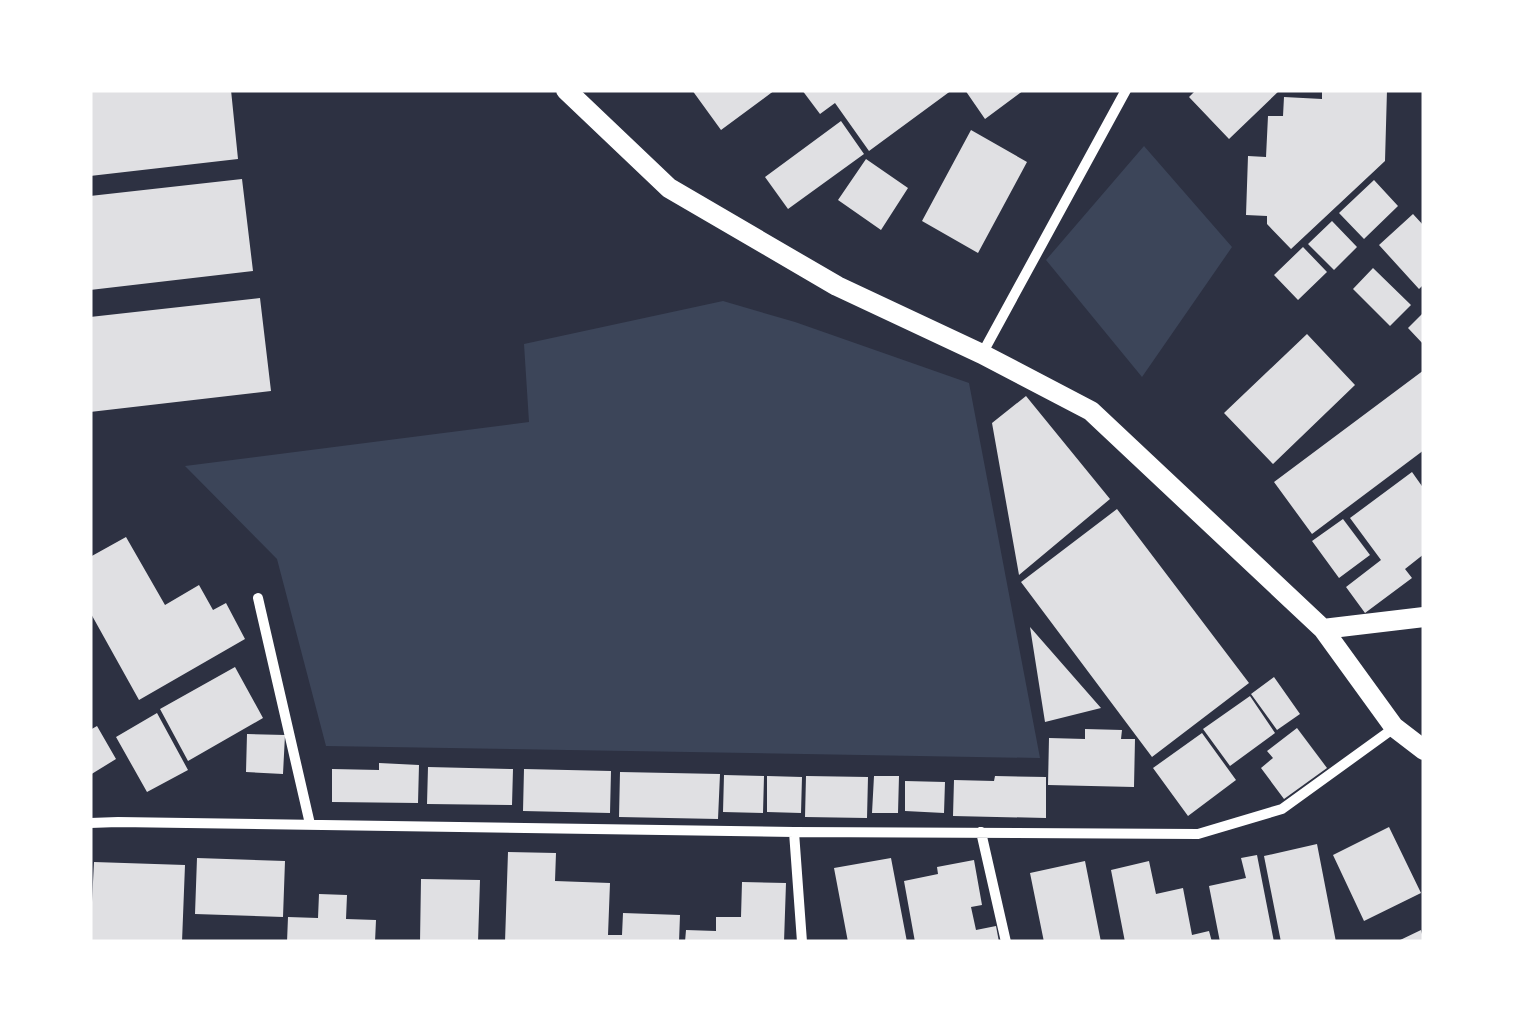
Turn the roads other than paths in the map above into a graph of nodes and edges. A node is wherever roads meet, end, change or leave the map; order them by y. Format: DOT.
graph roads {
  1 [pos="566,90"];
  2 [pos="1126,90"];
  3 [pos="982,354"];
  4 [pos="258,598"];
  5 [pos="1424,617"];
  6 [pos="1323,629"];
  7 [pos="1394,727"];
  8 [pos="1424,750"];
  9 [pos="90,824"];
  10 [pos="310,824"];
  11 [pos="794,832"];
  12 [pos="980,832"];
  13 [pos="802,942"];
  14 [pos="1006,942"];
  1 -- 3 [label="main road"];
  2 -- 3 [label="street"];
  3 -- 6 [label="main road"];
  4 -- 10 [label="street"];
  5 -- 6 [label="main road"];
  6 -- 7 [label="main road"];
  7 -- 8 [label="main road"];
  7 -- 12 [label="street"];
  9 -- 10 [label="street"];
  10 -- 11 [label="street"];
  11 -- 12 [label="street"];
  11 -- 13 [label="street"];
  12 -- 14 [label="street"];
}
